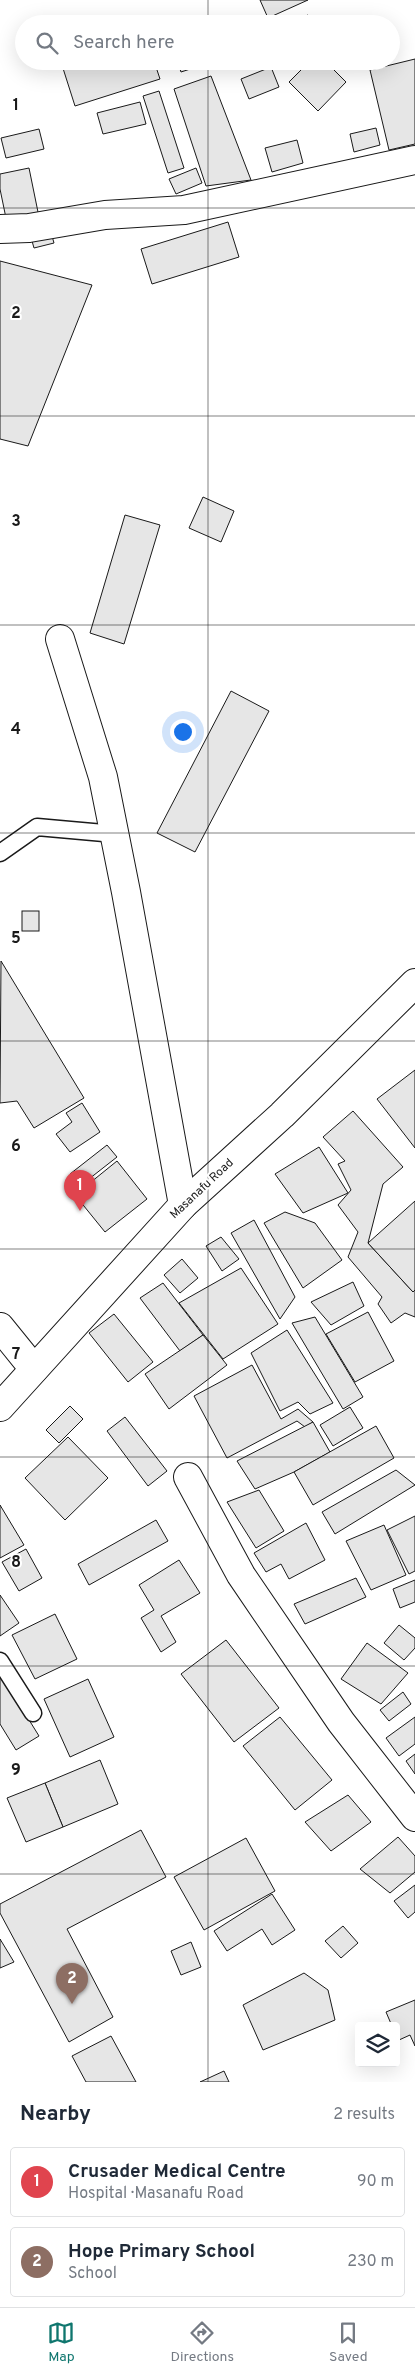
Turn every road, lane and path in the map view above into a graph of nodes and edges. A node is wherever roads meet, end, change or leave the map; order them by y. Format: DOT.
graph roads {
  1 [pos="415,160"];
  2 [pos="0,230"];
  3 [pos="60,640"];
  4 [pos="115,834"];
  5 [pos="0,853"];
  6 [pos="415,983"];
  7 [pos="183,1205"];
  8 [pos="0,1327"];
  9 [pos="34,1369"];
  10 [pos="0,1407"];
  11 [pos="188,1477"];
  12 [pos="0,1661"];
  13 [pos="33,1713"];
  14 [pos="415,1817"];
  1 -- 2 [label="street"];
  3 -- 4 [label="street"];
  4 -- 5 [label="lane"];
  4 -- 7 [label="street"];
  6 -- 7 [label="street, Masanafu Road"];
  7 -- 9 [label="street, Masanafu Road"];
  8 -- 9 [label="street"];
  9 -- 10 [label="street, Masanafu Road"];
  11 -- 14 [label="street"];
  12 -- 13 [label="lane"];
}
